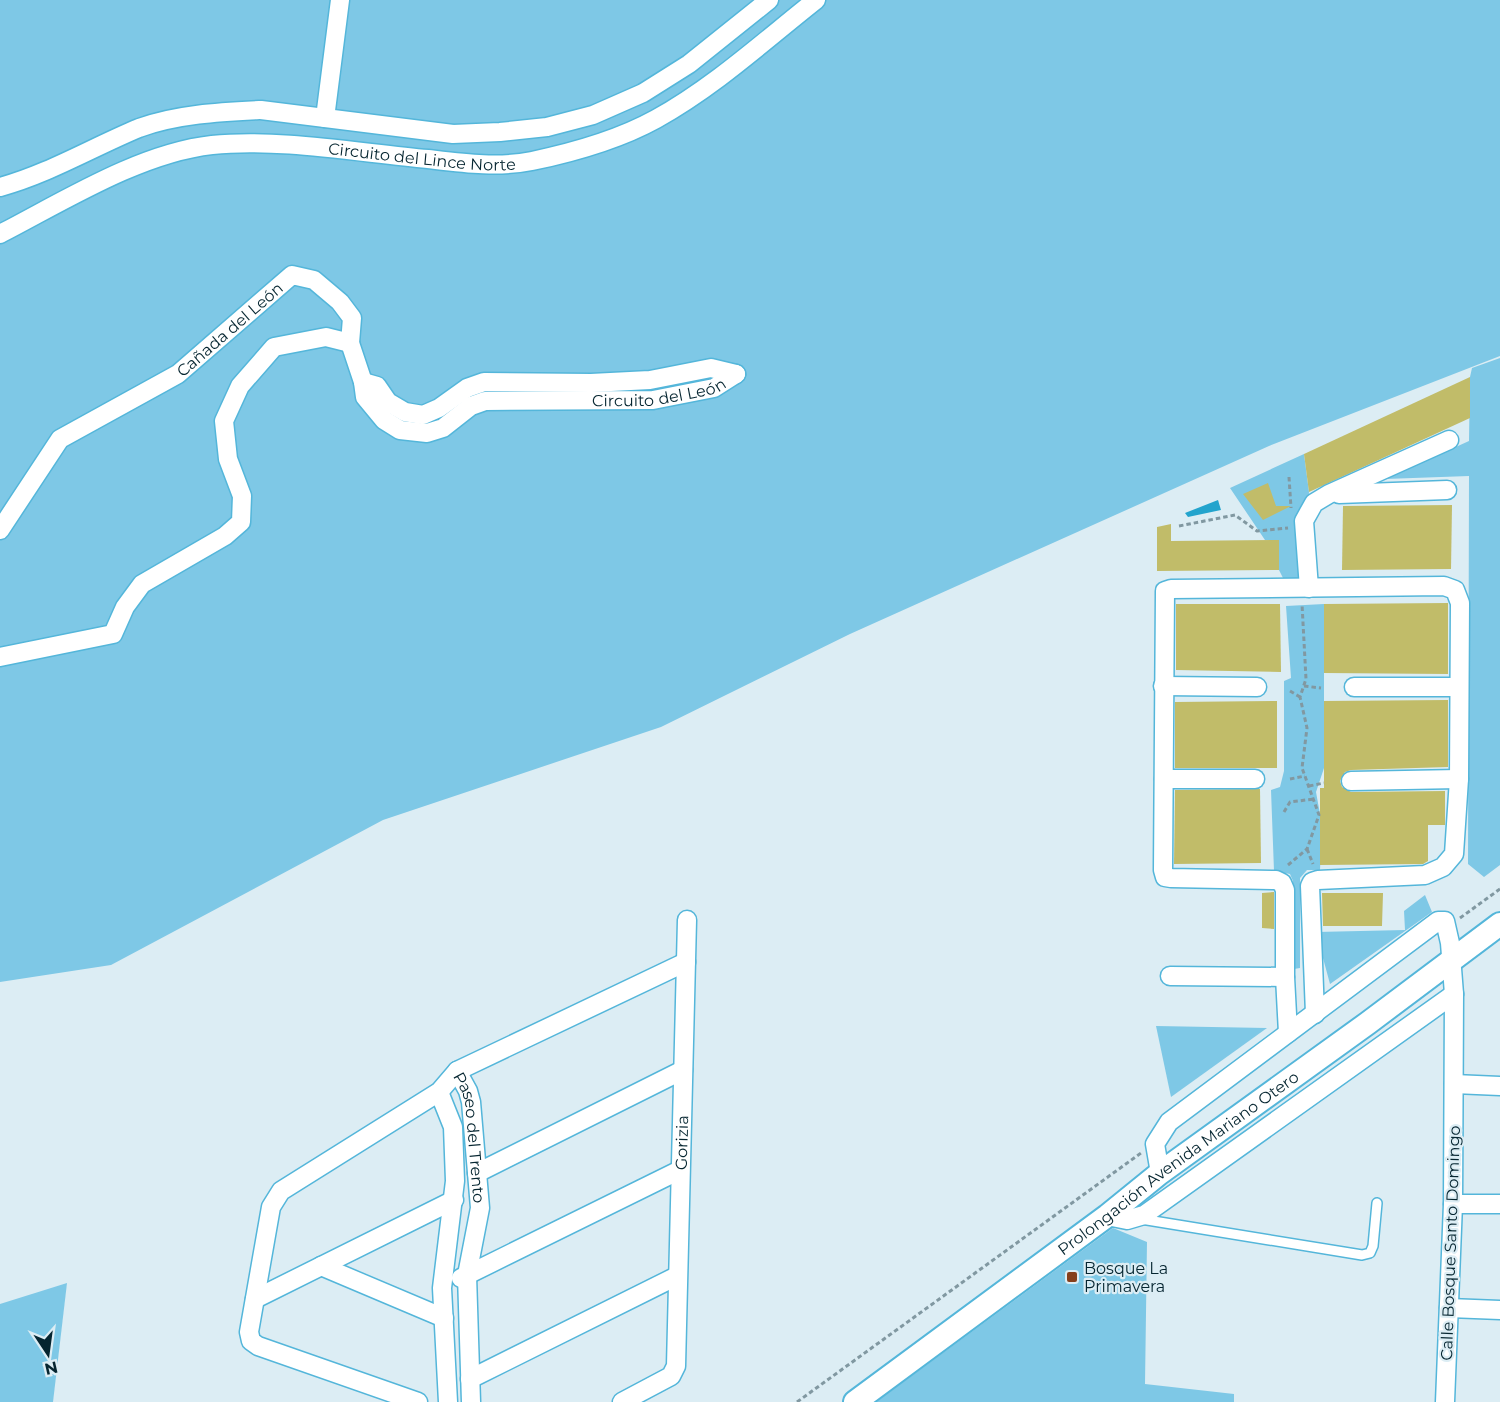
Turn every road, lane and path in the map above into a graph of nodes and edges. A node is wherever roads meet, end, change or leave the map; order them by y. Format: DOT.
graph roads {
  1 [pos="339,0"];
  2 [pos="769,0"];
  3 [pos="816,0"];
  4 [pos="325,118"];
  5 [pos="0,187"];
  6 [pos="0,234"];
  7 [pos="350,343"];
  8 [pos="363,382"];
  9 [pos="1449,440"];
  10 [pos="1288,477"];
  11 [pos="1446,490"];
  12 [pos="1329,494"];
  13 [pos="1292,518"];
  14 [pos="1179,526"];
  15 [pos="1293,528"];
  16 [pos="0,530"];
  17 [pos="1305,588"];
  18 [pos="0,657"];
  19 [pos="1163,686"];
  20 [pos="1304,686"];
  21 [pos="1257,687"];
  22 [pos="1354,687"];
  23 [pos="1459,687"];
  24 [pos="1321,688"];
  25 [pos="1290,691"];
  26 [pos="1300,697"];
  27 [pos="1305,776"];
  28 [pos="1164,779"];
  29 [pos="1255,779"];
  30 [pos="1290,779"];
  31 [pos="1459,779"];
  32 [pos="1351,781"];
  33 [pos="1324,783"];
  34 [pos="1309,786"];
  35 [pos="1314,799"];
  36 [pos="1284,812"];
  37 [pos="1307,849"];
  38 [pos="1288,865"];
  39 [pos="1316,870"];
  40 [pos="687,920"];
  41 [pos="1500,924"];
  42 [pos="1452,959"];
  43 [pos="686,962"];
  44 [pos="1170,976"];
  45 [pos="1285,977"];
  46 [pos="1454,994"];
  47 [pos="1315,1014"];
  48 [pos="1288,1034"];
  49 [pos="683,1070"];
  50 [pos="457,1071"];
  51 [pos="1454,1084"];
  52 [pos="1500,1086"];
  53 [pos="439,1092"];
  54 [pos="680,1170"];
  55 [pos="477,1173"];
  56 [pos="1160,1173"];
  57 [pos="454,1200"];
  58 [pos="1377,1203"];
  59 [pos="1453,1204"];
  60 [pos="1500,1204"];
  61 [pos="1107,1216"];
  62 [pos="1136,1218"];
  63 [pos="321,1266"];
  64 [pos="467,1275"];
  65 [pos="677,1276"];
  66 [pos="442,1287"];
  67 [pos="255,1299"];
  68 [pos="1449,1308"];
  69 [pos="1500,1310"];
  70 [pos="444,1318"];
  71 [pos="470,1379"];
  72 [pos="418,1402"];
  73 [pos="448,1402"];
  74 [pos="471,1402"];
  75 [pos="622,1402"];
  76 [pos="855,1402"];
  77 [pos="1445,1402"];
  1 -- 4 [label="street"];
  2 -- 4 [label="street, Circuito del Lince Norte"];
  3 -- 6 [label="street, Circuito del Lince Norte"];
  4 -- 5 [label="street, Circuito del Lince Norte"];
  7 -- 8 [label="street, Circuito del León"];
  7 -- 16 [label="street, Cañada del León"];
  7 -- 18 [label="street"];
  8 -- 8 [label="street, Circuito del León"];
  9 -- 12 [label="street"];
  10 -- 13 [label="path"];
  11 -- 12 [label="street"];
  12 -- 17 [label="street"];
  14 -- 15 [label="path"];
  17 -- 19 [label="street"];
  17 -- 20 [label="path"];
  17 -- 23 [label="street"];
  19 -- 21 [label="street"];
  19 -- 28 [label="street"];
  20 -- 24 [label="path"];
  20 -- 26 [label="path"];
  22 -- 23 [label="street"];
  23 -- 31 [label="street"];
  25 -- 26 [label="path"];
  26 -- 27 [label="path"];
  27 -- 30 [label="path"];
  27 -- 34 [label="path"];
  28 -- 29 [label="street"];
  28 -- 45 [label="street"];
  31 -- 32 [label="street"];
  31 -- 47 [label="street"];
  33 -- 34 [label="path"];
  34 -- 35 [label="path"];
  35 -- 36 [label="path"];
  35 -- 37 [label="path"];
  37 -- 38 [label="path"];
  37 -- 39 [label="path"];
  40 -- 43 [label="street, Gorizia"];
  41 -- 42 [label="street, Prolongación Avenida Mariano Otero"];
  42 -- 46 [label="street, Calle Bosque Santo Domingo"];
  42 -- 47 [label="street, Calle Bosque Santo Domingo"];
  42 -- 56 [label="street, Prolongación Avenida Mariano Otero"];
  43 -- 49 [label="street, Gorizia"];
  43 -- 50 [label="street"];
  44 -- 45 [label="street"];
  45 -- 48 [label="street"];
  46 -- 51 [label="street, Calle Bosque Santo Domingo"];
  46 -- 62 [label="street"];
  47 -- 48 [label="street"];
  48 -- 56 [label="street"];
  49 -- 54 [label="street, Gorizia"];
  49 -- 55 [label="street"];
  50 -- 53 [label="street, Paseo del Trento"];
  50 -- 55 [label="street, Paseo del Trento"];
  51 -- 52 [label="street"];
  51 -- 59 [label="street, Calle Bosque Santo Domingo"];
  53 -- 57 [label="street, Paseo del Trento"];
  53 -- 67 [label="street"];
  54 -- 64 [label="street"];
  54 -- 65 [label="street, Gorizia"];
  55 -- 64 [label="street, Paseo del Trento"];
  56 -- 61 [label="street, Prolongación Avenida Mariano Otero"];
  57 -- 63 [label="street"];
  57 -- 66 [label="street, Paseo del Trento"];
  58 -- 62 [label="lane"];
  59 -- 60 [label="street"];
  59 -- 68 [label="street, Calle Bosque Santo Domingo"];
  61 -- 62 [label="street"];
  61 -- 76 [label="street, Prolongación Avenida Mariano Otero"];
  63 -- 67 [label="street"];
  63 -- 70 [label="street"];
  64 -- 66 [label="street"];
  64 -- 71 [label="street, Paseo del Trento"];
  65 -- 71 [label="street"];
  65 -- 75 [label="street, Gorizia"];
  66 -- 70 [label="street, Paseo del Trento"];
  67 -- 72 [label="street"];
  68 -- 69 [label="street"];
  68 -- 77 [label="street, Calle Bosque Santo Domingo"];
  70 -- 73 [label="street, Paseo del Trento"];
  71 -- 74 [label="street, Paseo del Trento"];
}
